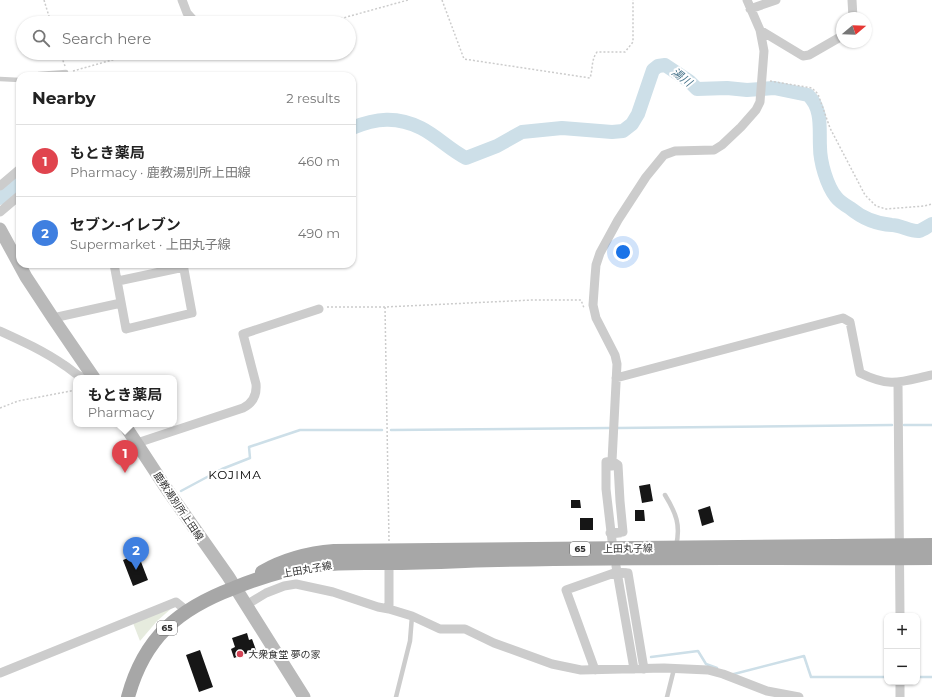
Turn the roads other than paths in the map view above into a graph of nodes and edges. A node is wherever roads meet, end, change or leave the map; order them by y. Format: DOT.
graph roads {
  1 [pos="182,0"];
  2 [pos="747,0"];
  3 [pos="776,0"];
  4 [pos="852,0"];
  5 [pos="750,9"];
  6 [pos="853,12"];
  7 [pos="190,16"];
  8 [pos="760,30"];
  9 [pos="836,39"];
  10 [pos="0,79"];
  11 [pos="16,80"];
  12 [pos="16,172"];
  13 [pos="0,186"];
  14 [pos="16,198"];
  15 [pos="0,212"];
  16 [pos="0,229"];
  17 [pos="16,259"];
  18 [pos="21,268"];
  19 [pos="115,268"];
  20 [pos="172,268"];
  21 [pos="184,268"];
  22 [pos="118,281"];
  23 [pos="121,302"];
  24 [pos="319,309"];
  25 [pos="53,318"];
  26 [pos="0,331"];
  27 [pos="79,375"];
  28 [pos="92,375"];
  29 [pos="932,375"];
  30 [pos="616,378"];
  31 [pos="898,383"];
  32 [pos="126,427"];
  33 [pos="137,443"];
  34 [pos="612,462"];
  35 [pos="665,495"];
  36 [pos="613,531"];
  37 [pos="932,545"];
  38 [pos="676,547"];
  39 [pos="899,552"];
  40 [pos="389,557"];
  41 [pos="932,558"];
  42 [pos="615,560"];
  43 [pos="624,582"];
  44 [pos="235,587"];
  45 [pos="246,605"];
  46 [pos="389,609"];
  47 [pos="187,611"];
  48 [pos="900,613"];
  49 [pos="412,616"];
  50 [pos="639,669"];
  51 [pos="674,669"];
  52 [pos="595,670"];
  53 [pos="0,673"];
  54 [pos="900,685"];
  55 [pos="128,697"];
  56 [pos="304,697"];
  57 [pos="396,697"];
  58 [pos="667,697"];
  59 [pos="799,697"];
  60 [pos="900,697"];
  1 -- 7 [label="street"];
  2 -- 5 [label="street"];
  3 -- 5 [label="street"];
  4 -- 6 [label="street"];
  5 -- 8 [label="street"];
  8 -- 9 [label="street"];
  8 -- 30 [label="street"];
  10 -- 11 [label="lane"];
  12 -- 13 [label="street"];
  14 -- 15 [label="street"];
  16 -- 17 [label="main road"];
  18 -- 25 [label="main road"];
  19 -- 22 [label="street"];
  20 -- 22 [label="street"];
  21 -- 23 [label="street"];
  22 -- 23 [label="street"];
  23 -- 25 [label="street"];
  24 -- 33 [label="street"];
  25 -- 28 [label="main road"];
  26 -- 27 [label="street"];
  29 -- 31 [label="street"];
  30 -- 31 [label="street"];
  30 -- 34 [label="street"];
  31 -- 39 [label="street"];
  32 -- 33 [label="main road, 鹿教湯別所上田線"];
  33 -- 44 [label="main road, 鹿教湯別所上田線"];
  34 -- 36 [label="street"];
  34 -- 36 [label="street"];
  35 -- 38 [label="lane"];
  36 -- 42 [label="street"];
  37 -- 39 [label="main road, 上田丸子線 / 65"];
  38 -- 39 [label="main road, 上田丸子線 / 65"];
  38 -- 42 [label="main road, 上田丸子線 / 65"];
  39 -- 41 [label="main road, 上田丸子線 / 65"];
  39 -- 42 [label="main road, 上田丸子線 / 65"];
  39 -- 48 [label="street"];
  40 -- 42 [label="main road, 上田丸子線 / 65"];
  40 -- 44 [label="main road, 上田丸子線 / 65"];
  40 -- 46 [label="street"];
  42 -- 50 [label="street"];
  42 -- 52 [label="street"];
  43 -- 50 [label="street"];
  44 -- 45 [label="main road, 鹿教湯別所上田線"];
  44 -- 47 [label="main road, 上田丸子線 / 65"];
  45 -- 46 [label="street"];
  45 -- 56 [label="main road, 鹿教湯別所上田線"];
  46 -- 49 [label="street"];
  47 -- 53 [label="street"];
  47 -- 55 [label="main road, 上田丸子線 / 65"];
  49 -- 52 [label="street"];
  49 -- 57 [label="lane"];
  50 -- 51 [label="street"];
  50 -- 52 [label="street"];
  51 -- 58 [label="lane"];
  51 -- 59 [label="street"];
  54 -- 60 [label="street"];
}
